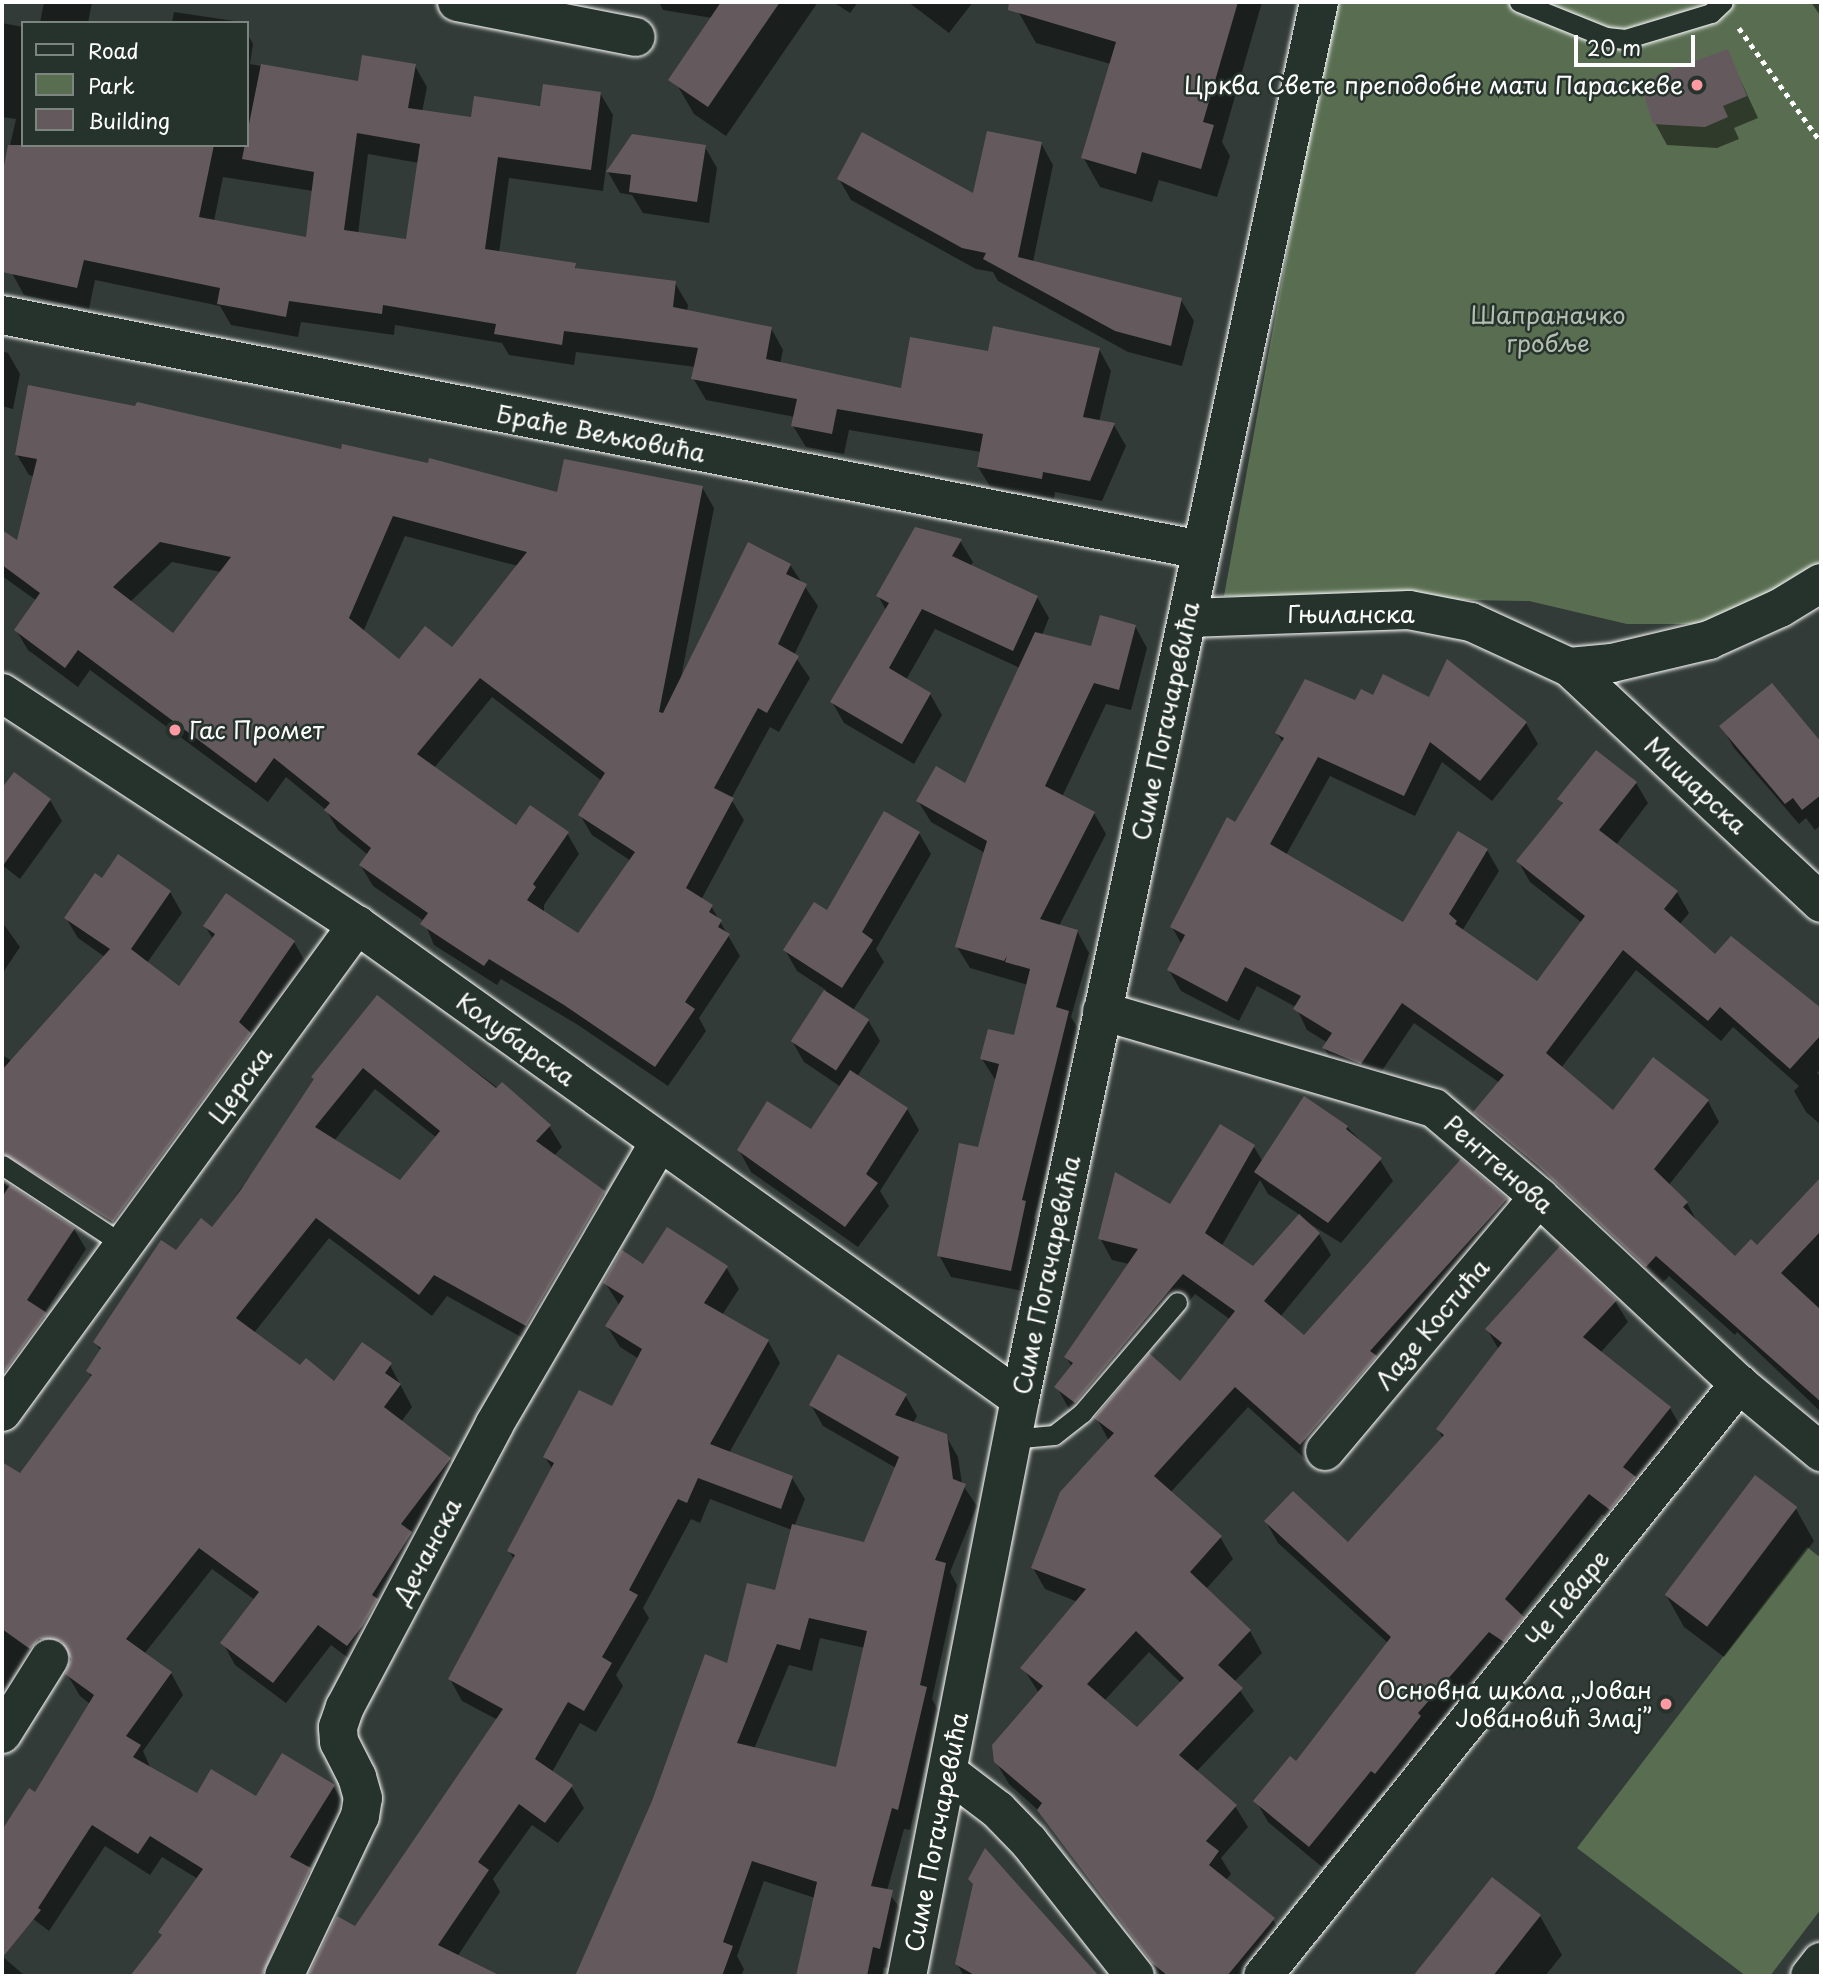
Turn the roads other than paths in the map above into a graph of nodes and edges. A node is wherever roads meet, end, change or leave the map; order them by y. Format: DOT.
graph roads {
  1 [pos="457,2"];
  2 [pos="1319,2"];
  3 [pos="1519,2"];
  4 [pos="1723,3"];
  5 [pos="636,37"];
  6 [pos="2,315"];
  7 [pos="1201,550"];
  8 [pos="1821,583"];
  9 [pos="1189,618"];
  10 [pos="1569,667"];
  11 [pos="2,694"];
  12 [pos="1821,903"];
  13 [pos="357,925"];
  14 [pos="1102,1011"];
  15 [pos="659,1143"];
  16 [pos="2,1165"];
  17 [pos="1539,1197"];
  18 [pos="124,1245"];
  19 [pos="1177,1302"];
  20 [pos="1740,1384"];
  21 [pos="1020,1399"];
  22 [pos="2,1412"];
  23 [pos="1011,1439"];
  24 [pos="1325,1451"];
  25 [pos="1821,1452"];
  26 [pos="49,1659"];
  27 [pos="2,1734"];
  28 [pos="948,1772"];
  29 [pos="1821,1962"];
  30 [pos="284,1976"];
  31 [pos="907,1976"];
  32 [pos="1135,1976"];
  33 [pos="1263,1976"];
  34 [pos="1810,1976"];
  1 -- 5 [label="street"];
  2 -- 7 [label="street, Симе Погачаревића"];
  3 -- 4 [label="lane"];
  6 -- 7 [label="street, Браће Вељковића"];
  7 -- 9 [label="street, Симе Погачаревића"];
  8 -- 10 [label="street, Гњиланска"];
  9 -- 10 [label="street, Гњиланска"];
  9 -- 14 [label="street, Симе Погачаревића"];
  10 -- 12 [label="street, Мишарска"];
  11 -- 13 [label="street, Колубарска"];
  13 -- 15 [label="street, Колубарска"];
  13 -- 18 [label="street, Церска"];
  14 -- 17 [label="street, Рентгенова"];
  14 -- 21 [label="street, Симе Погачаревића"];
  15 -- 21 [label="street, Колубарска"];
  15 -- 30 [label="street, Дечанска"];
  16 -- 18 [label="lane"];
  17 -- 20 [label="street, Рентгенова"];
  17 -- 24 [label="street, Лазе Костића"];
  18 -- 22 [label="street, Церска"];
  19 -- 23 [label="lane"];
  20 -- 25 [label="street, Рентгенова"];
  20 -- 33 [label="street, Че Геваре"];
  21 -- 23 [label="street, Симе Погачаревића"];
  23 -- 28 [label="street, Симе Погачаревића"];
  26 -- 27 [label="street"];
  28 -- 31 [label="street, Симе Погачаревића"];
  28 -- 32 [label="street"];
  29 -- 34 [label="street"];
}
